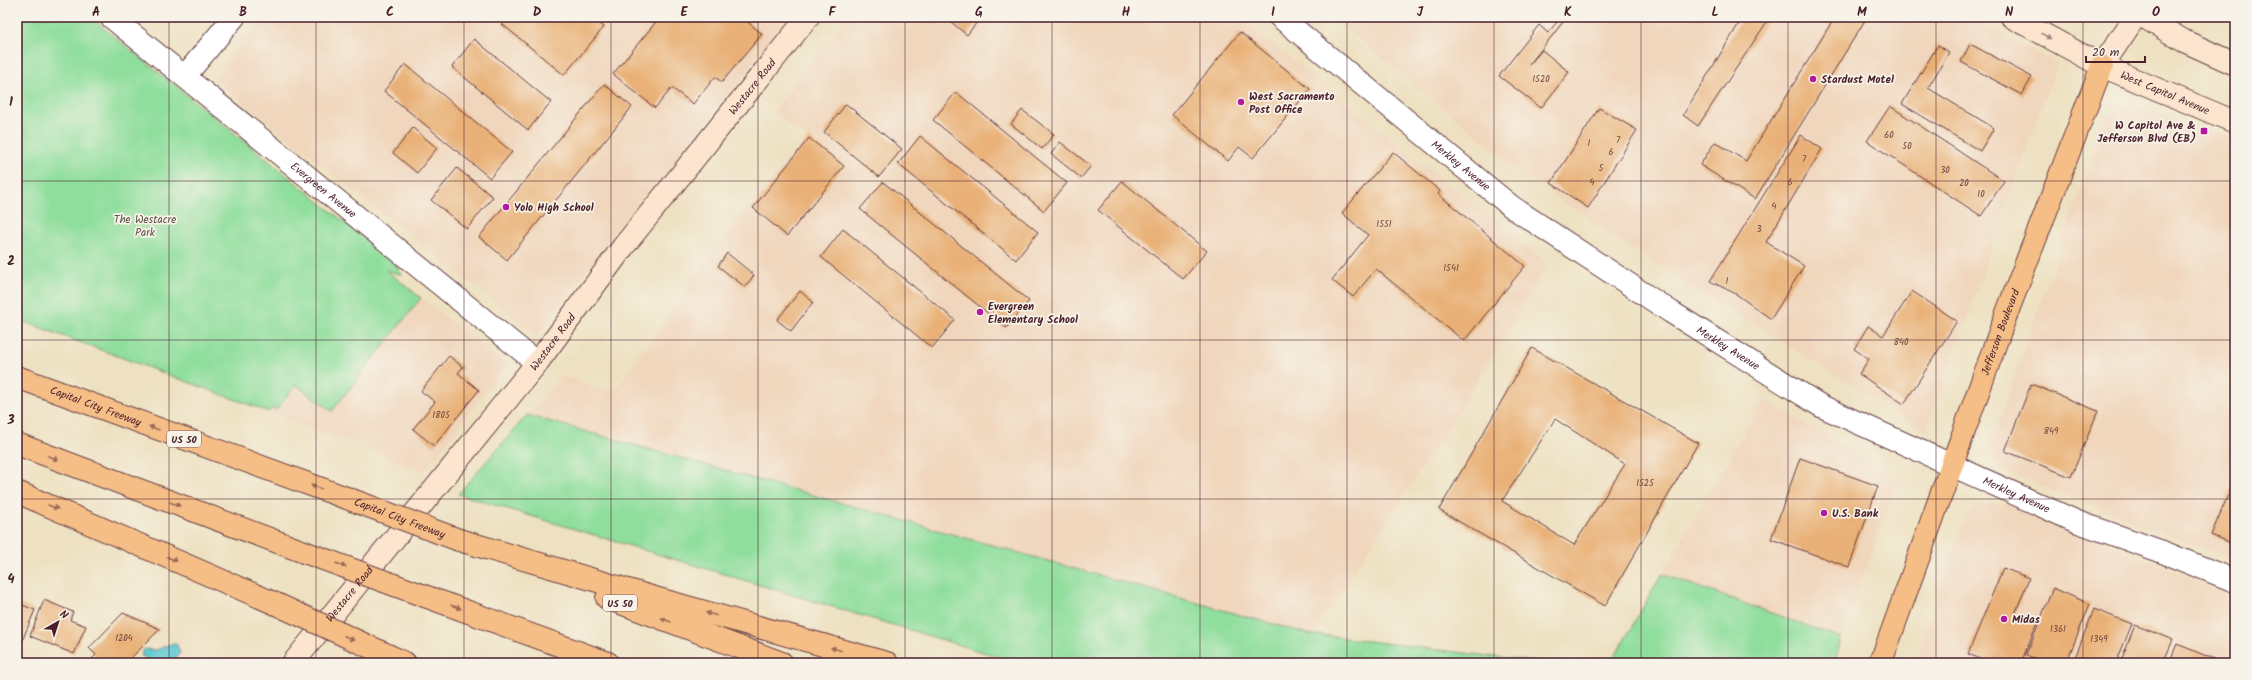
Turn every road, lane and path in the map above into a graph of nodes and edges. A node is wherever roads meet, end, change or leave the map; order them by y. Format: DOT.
graph roads {
  1 [pos="111,17"];
  2 [pos="234,17"];
  3 [pos="808,17"];
  4 [pos="1280,17"];
  5 [pos="2012,17"];
  6 [pos="2135,17"];
  7 [pos="2144,17"];
  8 [pos="2235,64"];
  9 [pos="2102,66"];
  10 [pos="185,76"];
  11 [pos="2235,122"];
  12 [pos="537,363"];
  13 [pos="17,377"];
  14 [pos="17,444"];
  15 [pos="1951,465"];
  16 [pos="17,492"];
  17 [pos="460,540"];
  18 [pos="2235,581"];
  19 [pos="1881,661"];
  20 [pos="293,663"];
  21 [pos="404,663"];
  22 [pos="608,663"];
  23 [pos="782,663"];
  24 [pos="887,663"];
  1 -- 10 [label="street, Evergreen Avenue"];
  2 -- 10 [label="street"];
  3 -- 12 [label="street, Westacre Road"];
  4 -- 15 [label="street, Merkley Avenue"];
  5 -- 9 [label="street, West Capitol Avenue, one-way"];
  6 -- 9 [label="street, Jefferson Boulevard"];
  7 -- 8 [label="street"];
  9 -- 11 [label="street, West Capitol Avenue"];
  9 -- 15 [label="main road, Jefferson Boulevard"];
  10 -- 12 [label="street, Evergreen Avenue"];
  12 -- 20 [label="street, Westacre Road"];
  17 -- 13 [label="main road, Capital City Freeway / US 50, one-way, bridge"];
  14 -- 22 [label="main road, one-way, bridge"];
  15 -- 18 [label="street, Merkley Avenue"];
  15 -- 19 [label="main road, Jefferson Boulevard"];
  16 -- 21 [label="main road, one-way, bridge"];
  23 -- 17 [label="main road, Capital City Freeway / US 50, one-way"];
  24 -- 17 [label="main road, one-way"];
}
